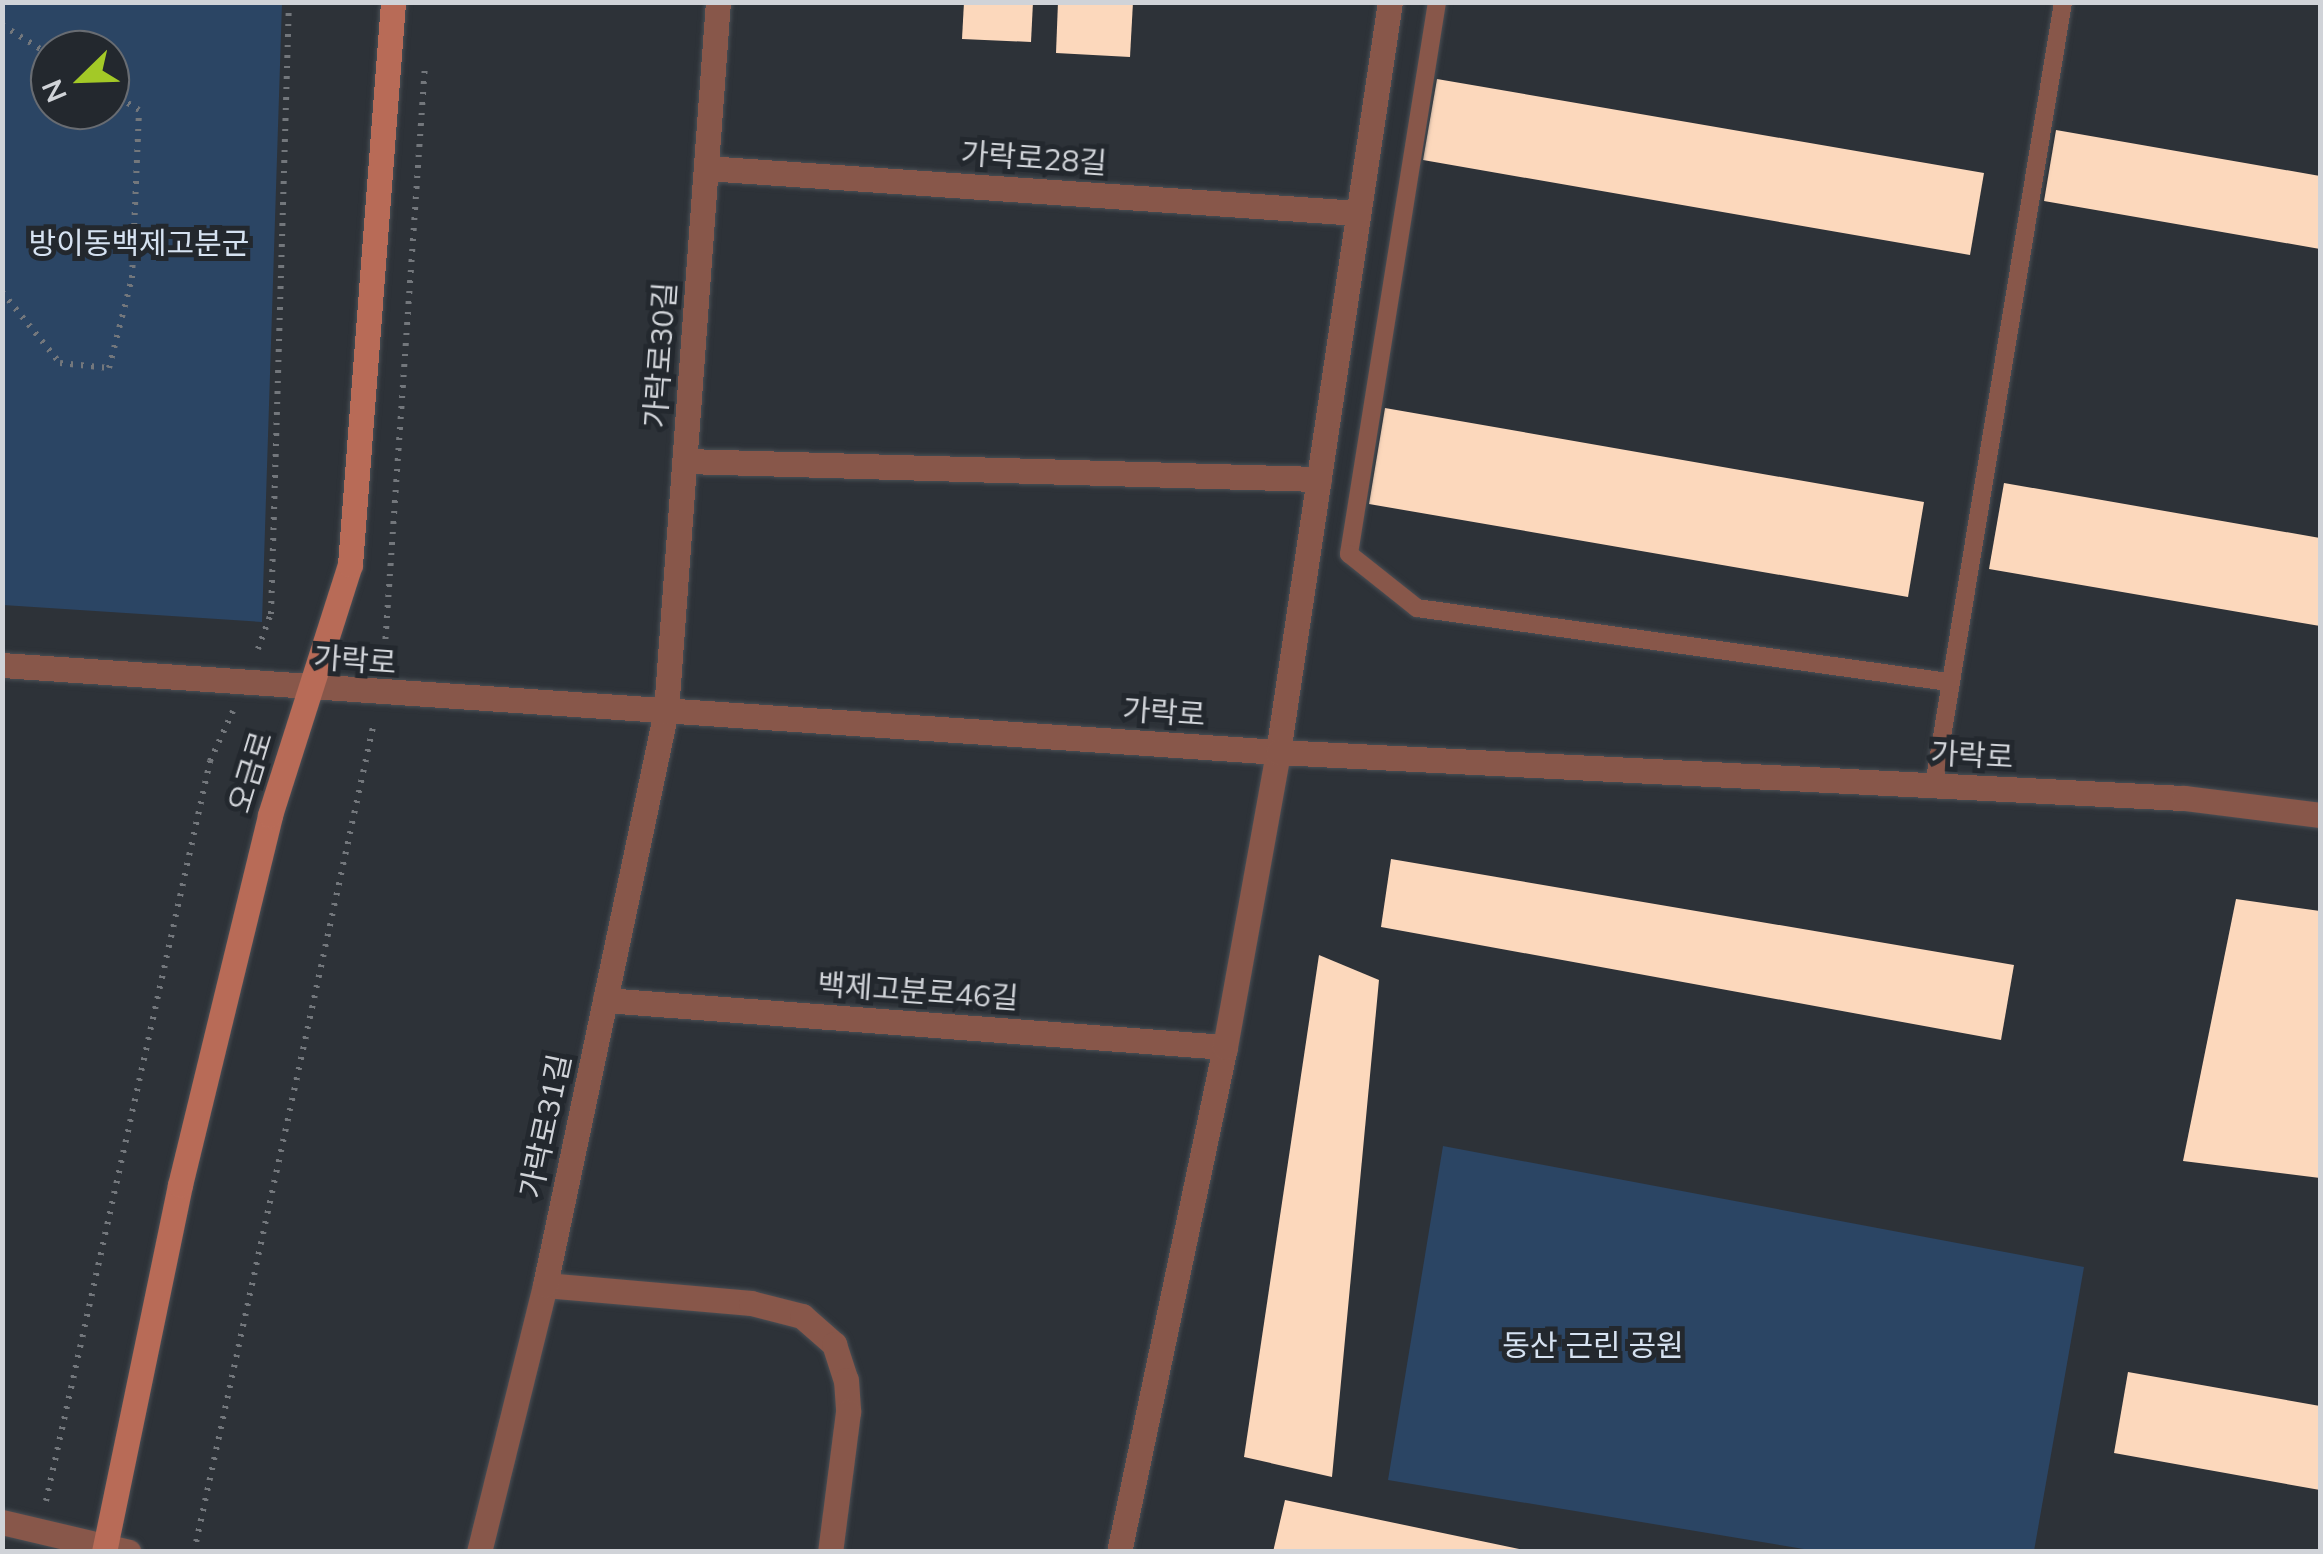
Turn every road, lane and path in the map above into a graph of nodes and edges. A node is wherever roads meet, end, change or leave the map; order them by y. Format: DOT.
graph roads {
  1 [pos="289,2"];
  2 [pos="393,2"];
  3 [pos="718,2"];
  4 [pos="1390,2"];
  5 [pos="1437,2"];
  6 [pos="2063,2"];
  7 [pos="2,25"];
  8 [pos="30,42"];
  9 [pos="427,42"];
  10 [pos="130,104"];
  11 [pos="706,168"];
  12 [pos="1358,213"];
  13 [pos="2,292"];
  14 [pos="685,460"];
  15 [pos="1318,479"];
  16 [pos="2,665"];
  17 [pos="1948,682"];
  18 [pos="246,684"];
  19 [pos="310,690"];
  20 [pos="380,694"];
  21 [pos="666,712"];
  22 [pos="1278,752"];
  23 [pos="1934,785"];
  24 [pos="2320,815"];
  25 [pos="605,1000"];
  26 [pos="1226,1047"];
  27 [pos="545,1285"];
  28 [pos="2,1522"];
  29 [pos="40,1531"];
  30 [pos="113,1550"];
  31 [pos="194,1552"];
  32 [pos="479,1552"];
  33 [pos="830,1552"];
  34 [pos="1119,1552"];
  1 -- 18 [label="path"];
  2 -- 19 [label="main road, 오금로"];
  3 -- 11 [label="street, 가락로30길"];
  4 -- 12 [label="street"];
  5 -- 17 [label="lane"];
  6 -- 17 [label="lane"];
  7 -- 8 [label="path"];
  9 -- 20 [label="path"];
  10 -- 13 [label="path"];
  11 -- 12 [label="street, 가락로28길"];
  11 -- 14 [label="street, 가락로30길"];
  12 -- 15 [label="street"];
  14 -- 15 [label="street"];
  14 -- 21 [label="street, 가락로30길"];
  15 -- 22 [label="street"];
  16 -- 18 [label="street, 가락로"];
  17 -- 23 [label="lane"];
  18 -- 19 [label="street, 가락로"];
  18 -- 29 [label="path"];
  19 -- 20 [label="street, 가락로"];
  19 -- 30 [label="main road, 오금로"];
  20 -- 21 [label="street, 가락로"];
  20 -- 31 [label="path"];
  21 -- 22 [label="street, 가락로"];
  21 -- 25 [label="street, 가락로31길"];
  22 -- 23 [label="street, 가락로"];
  22 -- 26 [label="street"];
  23 -- 24 [label="street, 가락로"];
  25 -- 26 [label="street, 백제고분로46길"];
  25 -- 27 [label="street, 가락로31길"];
  26 -- 34 [label="street"];
  27 -- 32 [label="street, 가락로31길"];
  27 -- 33 [label="street"];
  28 -- 29 [label="street"];
  29 -- 30 [label="street"];
}
